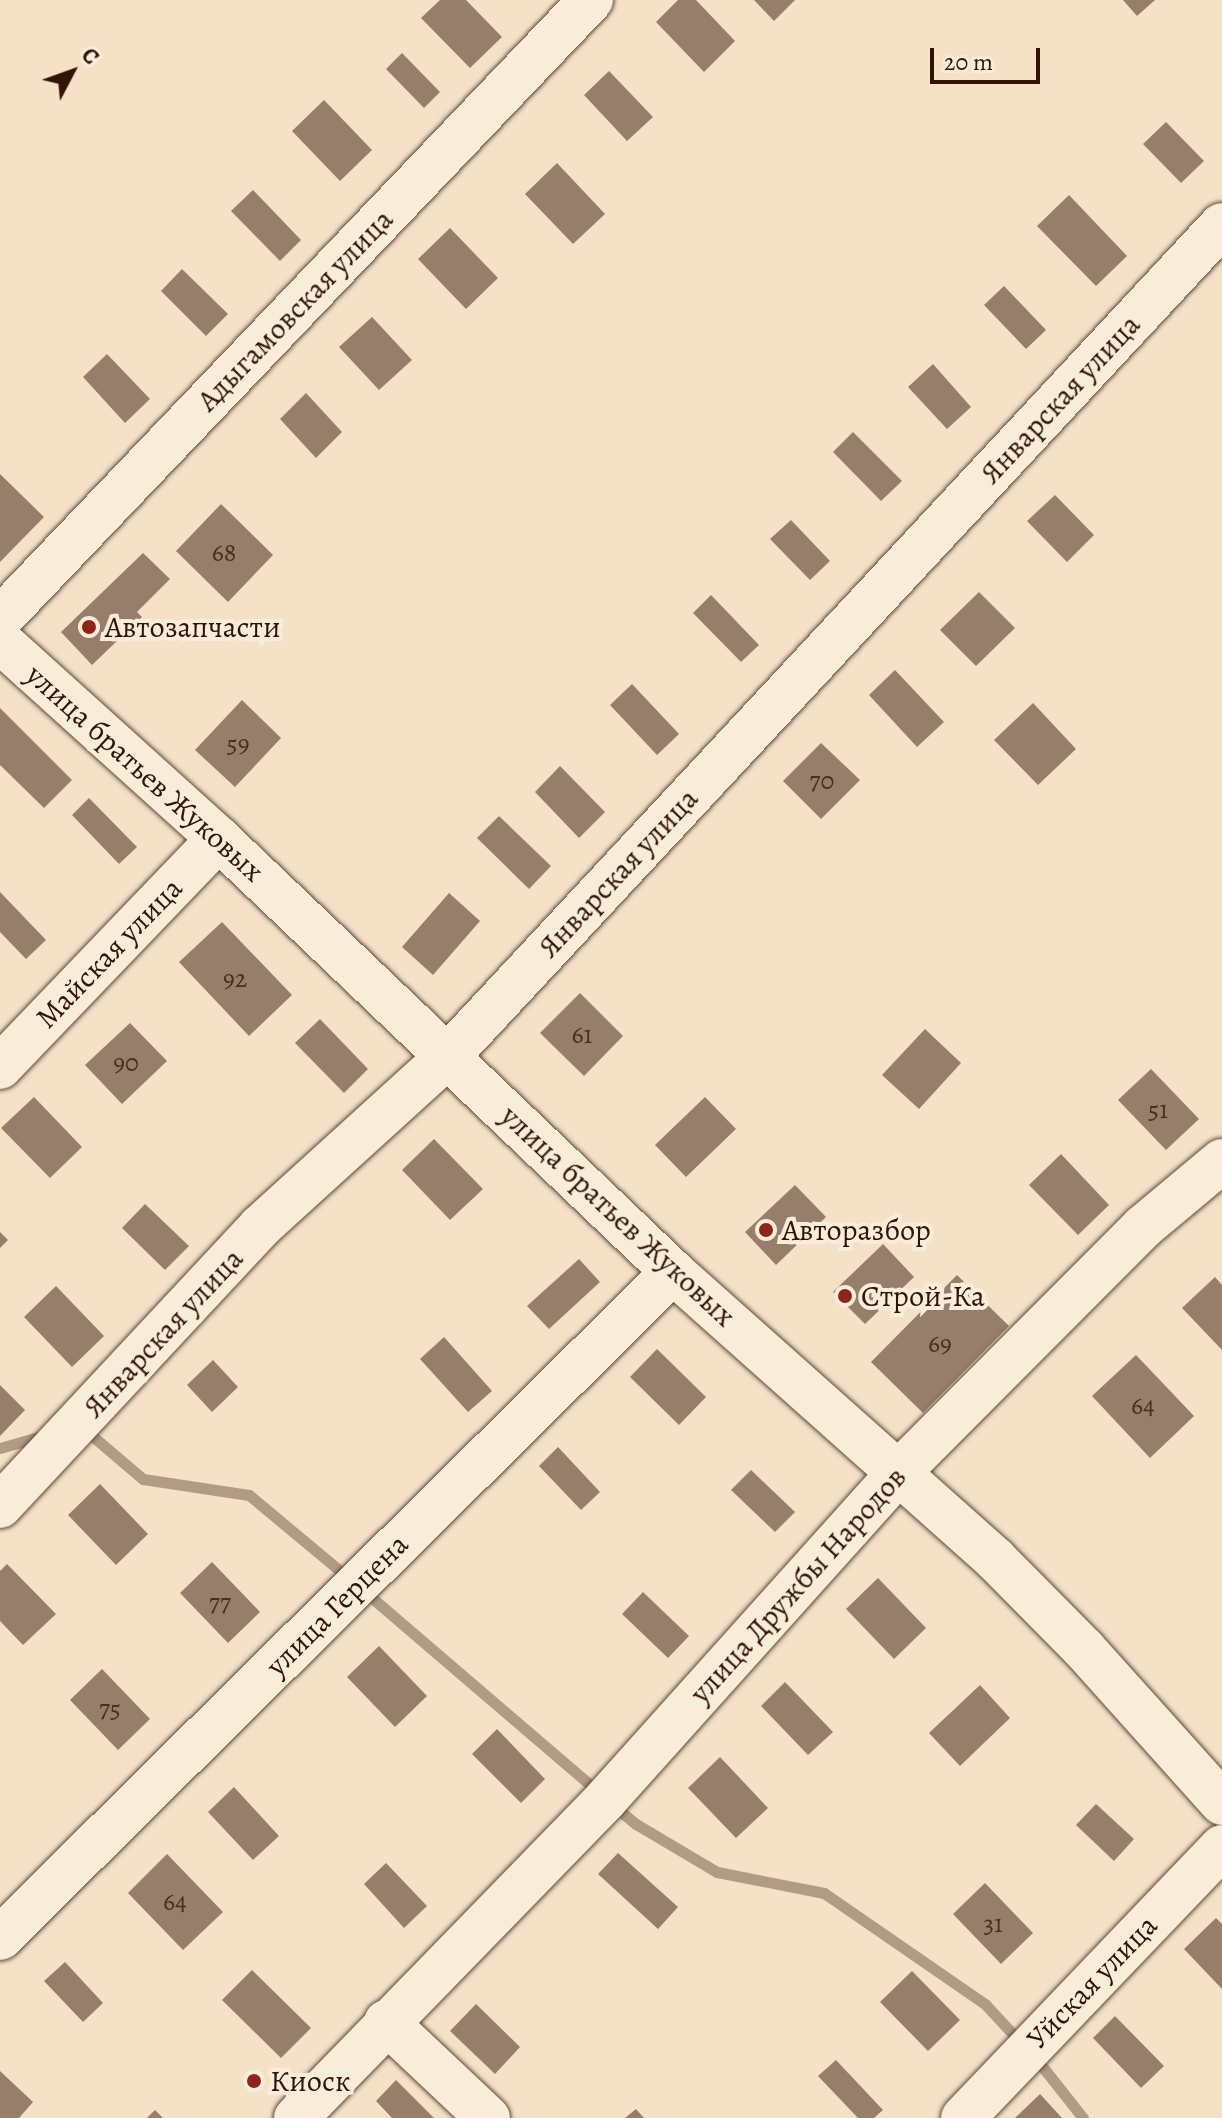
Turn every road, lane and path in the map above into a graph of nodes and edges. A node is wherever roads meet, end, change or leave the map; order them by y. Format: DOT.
graph roads {
  1 [pos="591,0"];
  2 [pos="1222,225"];
  3 [pos="0,619"];
  4 [pos="0,641"];
  5 [pos="219,839"];
  6 [pos="449,1055"];
  7 [pos="0,1067"];
  8 [pos="1222,1161"];
  9 [pos="673,1272"];
  10 [pos="899,1472"];
  11 [pos="0,1506"];
  12 [pos="1222,1803"];
  13 [pos="1222,1847"];
  14 [pos="0,1938"];
  15 [pos="386,2022"];
  16 [pos="296,2118"];
  17 [pos="488,2118"];
  18 [pos="963,2118"];
  1 -- 3 [label="street, Адыгамовская улица"];
  2 -- 6 [label="street, Январская улица"];
  4 -- 5 [label="street, улица братьев Жуковых"];
  5 -- 6 [label="street, улица братьев Жуковых"];
  5 -- 7 [label="street, Майская улица"];
  6 -- 9 [label="street, улица братьев Жуковых"];
  6 -- 11 [label="street, Январская улица"];
  8 -- 10 [label="street, улица Дружбы Народов"];
  9 -- 10 [label="street, улица братьев Жуковых"];
  9 -- 14 [label="street, улица Герцена"];
  10 -- 12 [label="street, улица братьев Жуковых"];
  10 -- 15 [label="street, улица Дружбы Народов"];
  13 -- 18 [label="street, Уйская улица"];
  15 -- 16 [label="street, улица Дружбы Народов"];
  15 -- 17 [label="street"];
}
